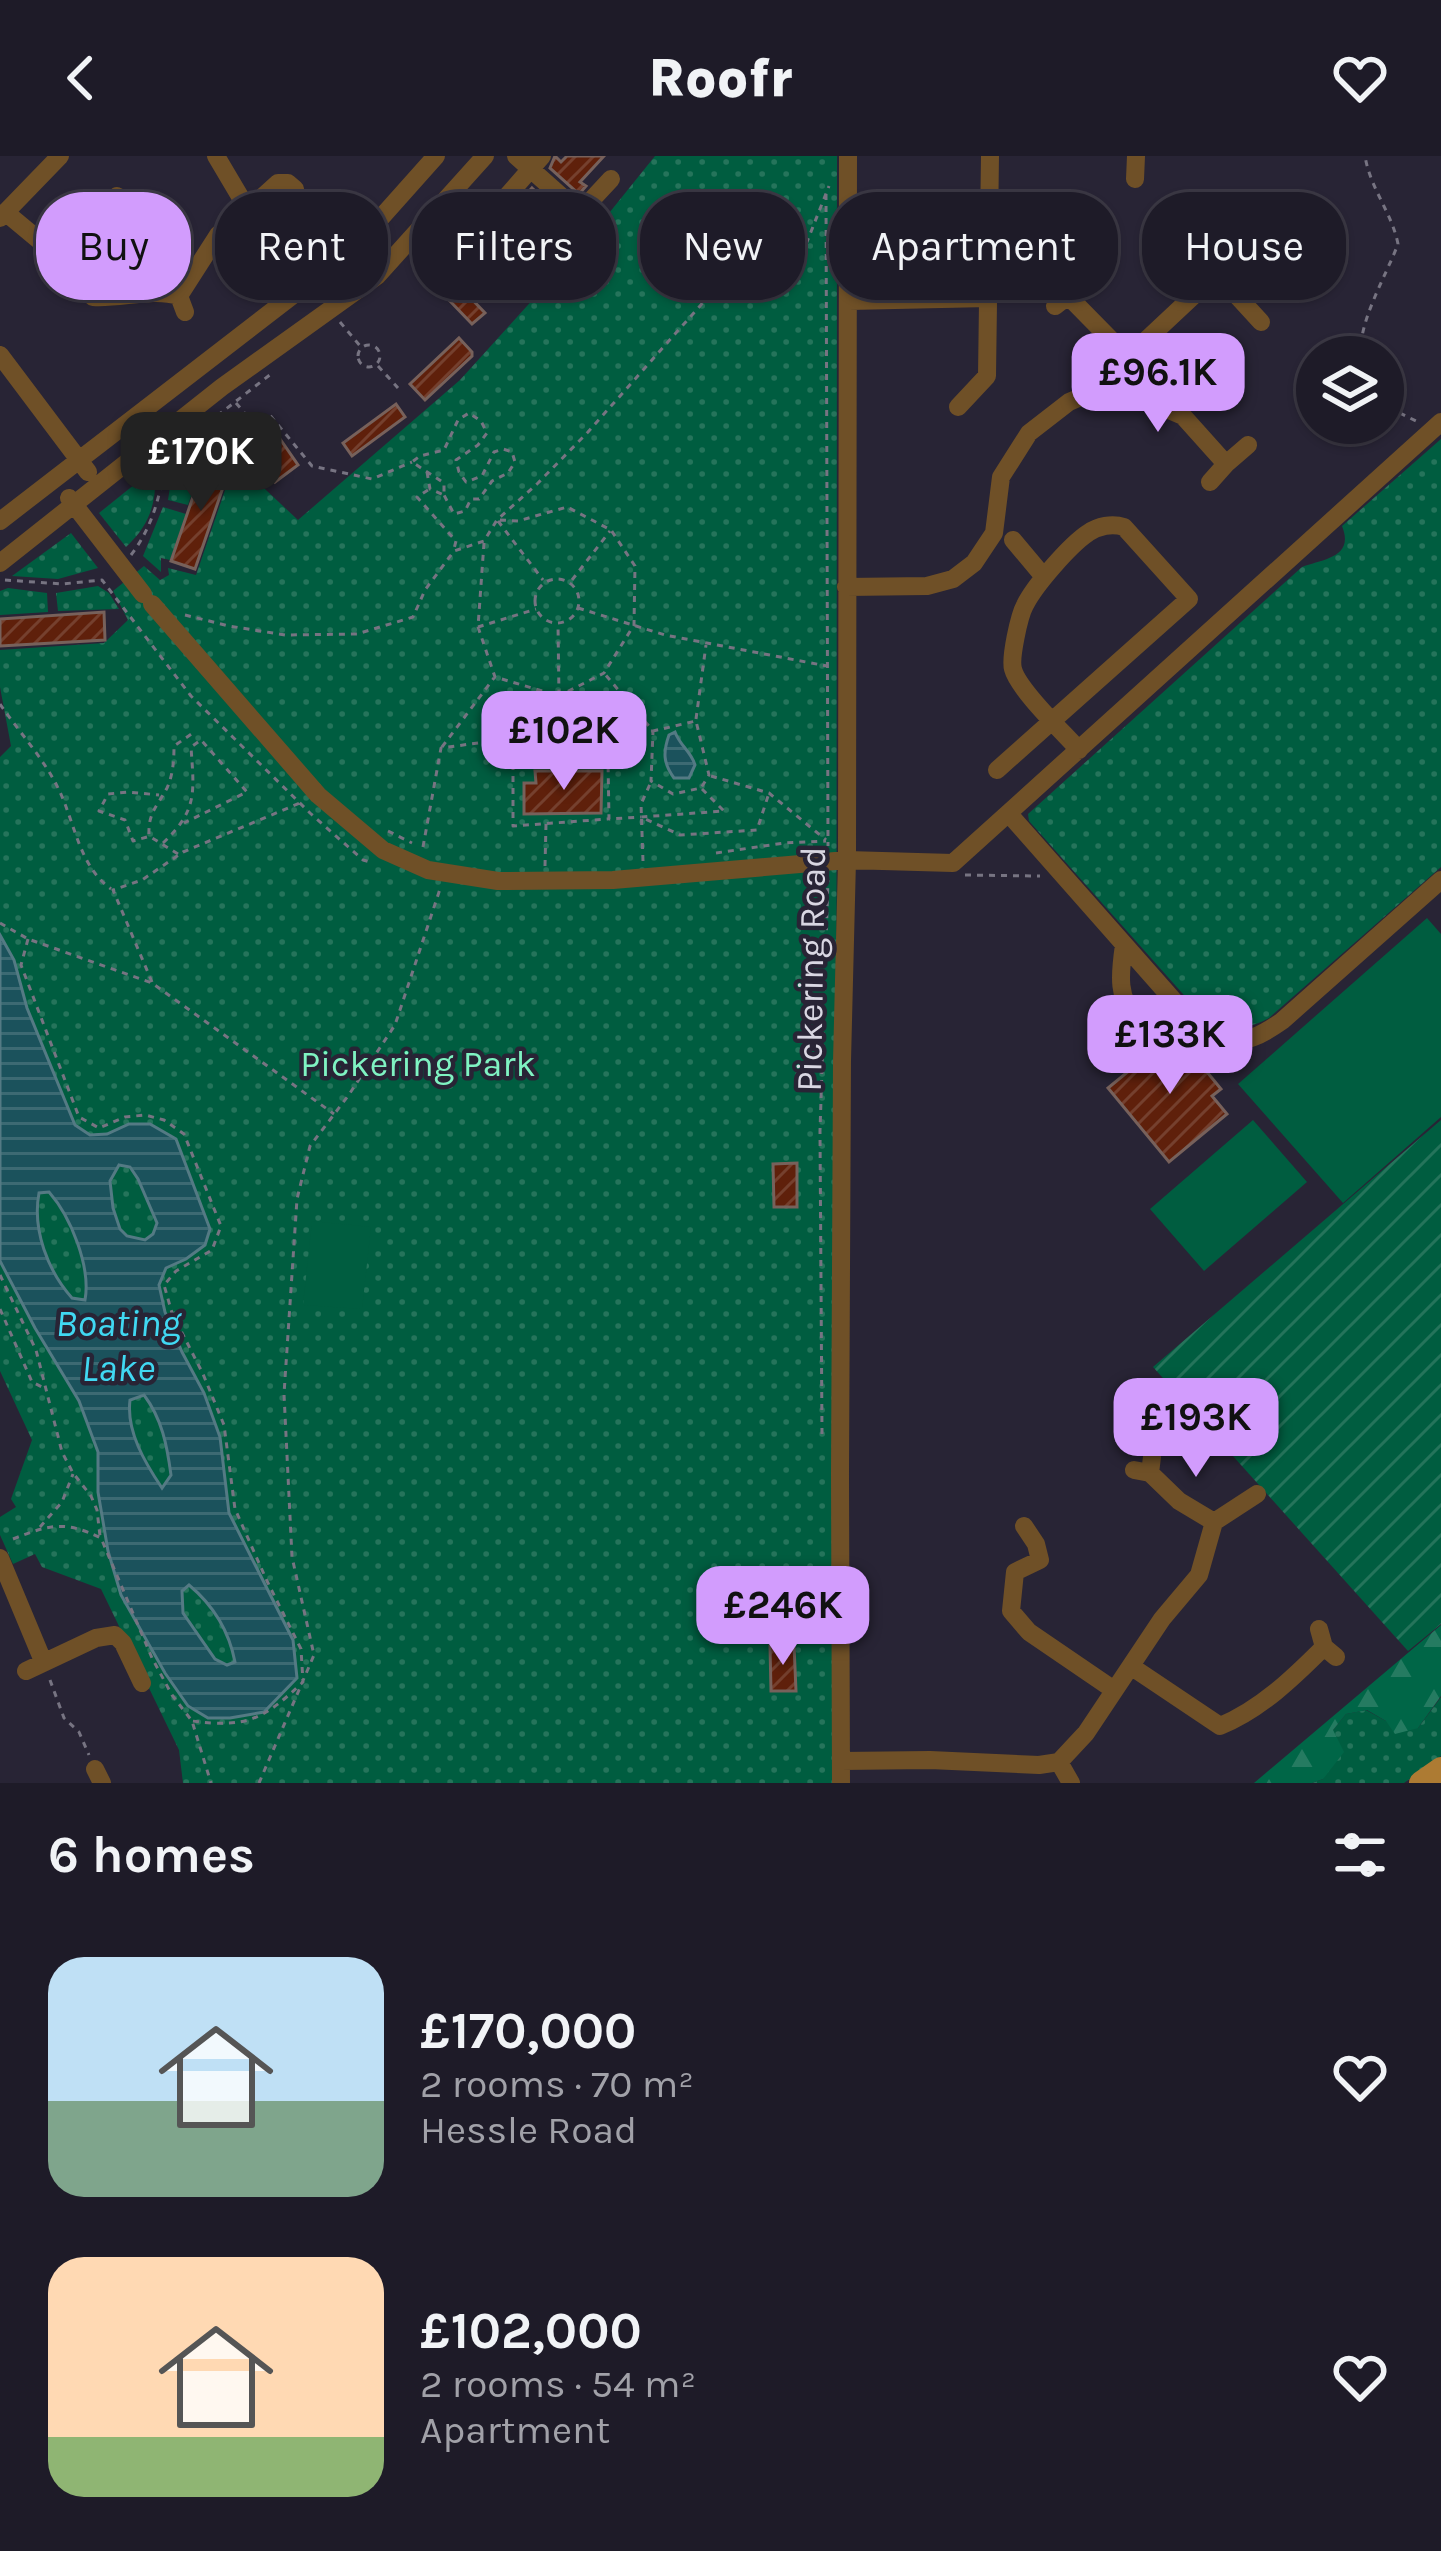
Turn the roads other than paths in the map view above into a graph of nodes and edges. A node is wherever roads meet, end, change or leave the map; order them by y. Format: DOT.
graph roads {
  1 [pos="60,156"];
  2 [pos="216,156"];
  3 [pos="485,156"];
  4 [pos="848,156"];
  5 [pos="990,156"];
  6 [pos="1136,156"];
  7 [pos="429,159"];
  8 [pos="530,160"];
  9 [pos="611,179"];
  10 [pos="1135,179"];
  11 [pos="463,180"];
  12 [pos="295,189"];
  13 [pos="238,192"];
  14 [pos="268,192"];
  15 [pos="506,192"];
  16 [pos="561,192"];
  17 [pos="599,192"];
  18 [pos="989,192"];
  19 [pos="3,215"];
  20 [pos="215,240"];
  21 [pos="36,241"];
  22 [pos="191,277"];
  23 [pos="895,300"];
  24 [pos="988,300"];
  25 [pos="1071,300"];
  26 [pos="1189,300"];
  27 [pos="1241,300"];
  28 [pos="849,301"];
  29 [pos="1261,322"];
  30 [pos="0,355"];
  31 [pos="206,364"];
  32 [pos="1133,368"];
  33 [pos="229,394"];
  34 [pos="958,407"];
  35 [pos="1438,424"];
  36 [pos="1248,446"];
  37 [pos="81,461"];
  38 [pos="1226,464"];
  39 [pos="56,480"];
  40 [pos="1210,482"];
  41 [pos="98,485"];
  42 [pos="74,505"];
  43 [pos="0,521"];
  44 [pos="1013,540"];
  45 [pos="8,565"];
  46 [pos="1043,577"];
  47 [pos="847,587"];
  48 [pos="1052,719"];
  49 [pos="1079,750"];
  50 [pos="997,770"];
  51 [pos="1010,814"];
  52 [pos="847,860"];
  53 [pos="1441,880"];
  54 [pos="1124,945"];
  55 [pos="1172,1000"];
  56 [pos="1146,1467"];
  57 [pos="1257,1493"];
  58 [pos="1214,1522"];
  59 [pos="1024,1526"];
  60 [pos="0,1558"];
  61 [pos="1326,1644"];
  62 [pos="1132,1667"];
  63 [pos="142,1683"];
  64 [pos="1114,1690"];
  65 [pos="841,1761"];
  66 [pos="1059,1762"];
  67 [pos="1441,1769"];
  68 [pos="841,1783"];
  69 [pos="1071,1783"];
  70 [pos="1421,1783"];
  1 -- 19 [label="street"];
  2 -- 13 [label="street"];
  3 -- 11 [label="street"];
  4 -- 28 [label="street, Pickering Road"];
  5 -- 18 [label="street"];
  6 -- 10 [label="street"];
  7 -- 11 [label="street"];
  7 -- 31 [label="street"];
  8 -- 15 [label="street"];
  8 -- 16 [label="street"];
  9 -- 17 [label="street"];
  11 -- 33 [label="street"];
  12 -- 14 [label="street"];
  19 -- 21 [label="street"];
  20 -- 22 [label="street"];
  23 -- 28 [label="street"];
  24 -- 34 [label="street"];
  25 -- 32 [label="street"];
  26 -- 32 [label="street"];
  27 -- 29 [label="street"];
  28 -- 47 [label="street, Pickering Road"];
  30 -- 37 [label="street"];
  31 -- 33 [label="street"];
  31 -- 37 [label="street"];
  32 -- 38 [label="street"];
  32 -- 47 [label="street"];
  33 -- 41 [label="street"];
  35 -- 49 [label="street"];
  36 -- 38 [label="street"];
  37 -- 39 [label="street"];
  37 -- 41 [label="street"];
  38 -- 40 [label="street"];
  39 -- 42 [label="street"];
  39 -- 43 [label="street"];
  41 -- 42 [label="street"];
  42 -- 45 [label="street"];
  42 -- 52 [label="street"];
  44 -- 46 [label="street"];
  46 -- 48 [label="street"];
  46 -- 48 [label="street"];
  47 -- 52 [label="street, Pickering Road"];
  48 -- 49 [label="street"];
  48 -- 50 [label="street"];
  49 -- 51 [label="street"];
  51 -- 52 [label="street"];
  51 -- 54 [label="street"];
  52 -- 65 [label="street, Pickering Road"];
  53 -- 55 [label="street"];
  54 -- 55 [label="street"];
  54 -- 55 [label="street"];
  56 -- 58 [label="street"];
  57 -- 58 [label="street"];
  58 -- 62 [label="street"];
  59 -- 64 [label="street"];
  60 -- 63 [label="street"];
  61 -- 62 [label="street"];
  62 -- 64 [label="street"];
  64 -- 66 [label="street"];
  65 -- 66 [label="street"];
  65 -- 68 [label="street, Pickering Road"];
  66 -- 69 [label="street"];
  67 -- 70 [label="main road"];
}
